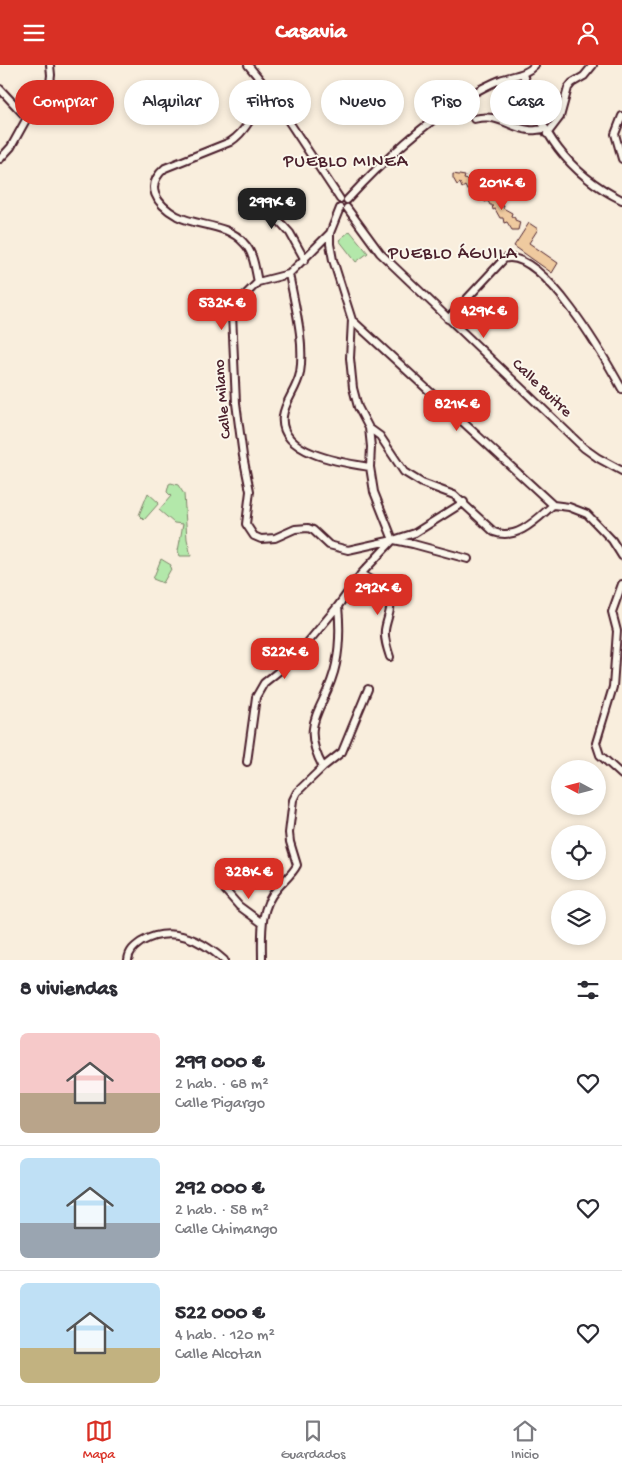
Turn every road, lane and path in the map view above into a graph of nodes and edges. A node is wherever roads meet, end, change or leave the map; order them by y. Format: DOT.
graph roads {
  1 [pos="50,65"];
  2 [pos="248,65"];
  3 [pos="535,65"];
  4 [pos="593,65"];
  5 [pos="523,74"];
  6 [pos="50,80"];
  7 [pos="260,80"];
  8 [pos="0,89"];
  9 [pos="15,105"];
  10 [pos="622,116"];
  11 [pos="480,118"];
  12 [pos="23,125"];
  13 [pos="247,125"];
  14 [pos="292,125"];
  15 [pos="546,131"];
  16 [pos="1,155"];
  17 [pos="622,159"];
  18 [pos="241,198"];
  19 [pos="343,199"];
  20 [pos="622,201"];
  21 [pos="343,208"];
  22 [pos="330,233"];
  23 [pos="305,259"];
  24 [pos="289,274"];
  25 [pos="258,282"];
  26 [pos="448,319"];
  27 [pos="352,321"];
  28 [pos="622,389"];
  29 [pos="369,428"];
  30 [pos="370,467"];
  31 [pos="622,471"];
  32 [pos="464,502"];
  33 [pos="553,505"];
  34 [pos="393,540"];
  35 [pos="622,556"];
  36 [pos="468,559"];
  37 [pos="361,574"];
  38 [pos="622,584"];
  39 [pos="338,606"];
  40 [pos="390,657"];
  41 [pos="368,689"];
  42 [pos="247,762"];
  43 [pos="323,767"];
  44 [pos="622,775"];
  45 [pos="224,890"];
  46 [pos="262,923"];
  47 [pos="128,960"];
  48 [pos="224,960"];
  49 [pos="262,960"];
  1 -- 6 [label="street"];
  2 -- 7 [label="street"];
  3 -- 5 [label="street"];
  4 -- 15 [label="street"];
  5 -- 15 [label="street"];
  5 -- 19 [label="street"];
  8 -- 9 [label="street"];
  10 -- 17 [label="street"];
  11 -- 15 [label="street"];
  12 -- 16 [label="street"];
  13 -- 25 [label="street"];
  14 -- 19 [label="street"];
  15 -- 20 [label="street"];
  18 -- 23 [label="street"];
  19 -- 21 [label="street"];
  21 -- 22 [label="street"];
  21 -- 26 [label="street, Calle Buitre"];
  22 -- 23 [label="street"];
  22 -- 27 [label="street"];
  23 -- 24 [label="street"];
  24 -- 25 [label="street"];
  24 -- 30 [label="street"];
  25 -- 34 [label="street, Calle Milano"];
  26 -- 28 [label="street"];
  26 -- 31 [label="street, Calle Buitre"];
  27 -- 29 [label="street"];
  27 -- 33 [label="street"];
  29 -- 30 [label="street"];
  29 -- 32 [label="street"];
  30 -- 34 [label="street"];
  32 -- 33 [label="street"];
  32 -- 34 [label="street"];
  33 -- 35 [label="street"];
  34 -- 36 [label="street"];
  34 -- 37 [label="street"];
  37 -- 39 [label="street"];
  37 -- 40 [label="street"];
  38 -- 44 [label="street"];
  39 -- 42 [label="street"];
  39 -- 43 [label="street"];
  41 -- 43 [label="street"];
  43 -- 46 [label="street"];
  45 -- 46 [label="street"];
  46 -- 49 [label="street"];
  47 -- 48 [label="street"];
}
